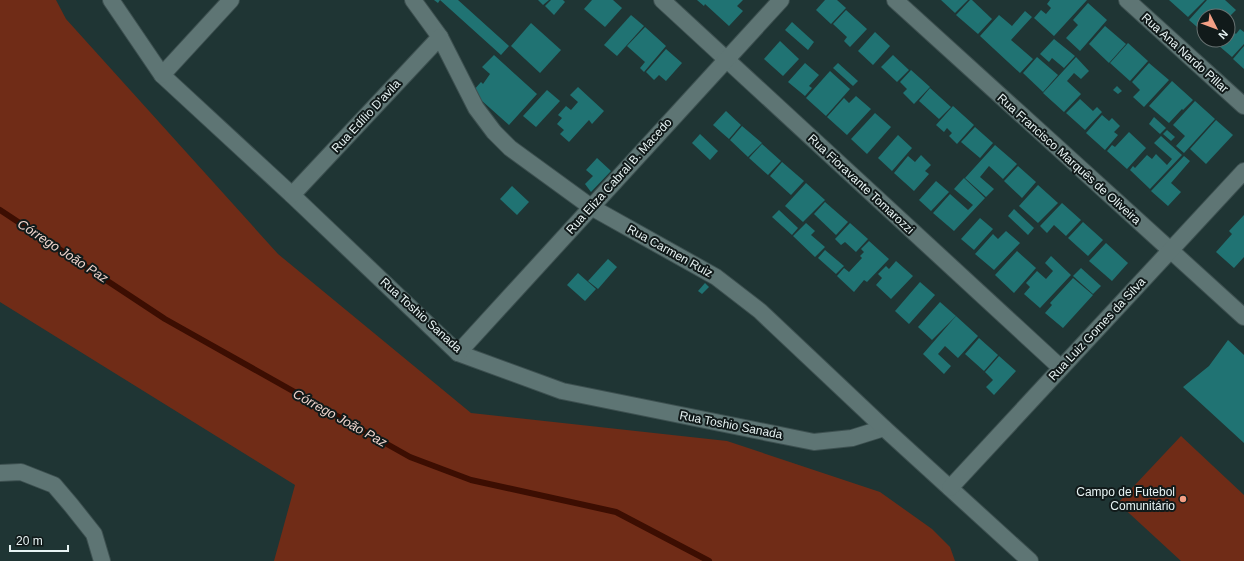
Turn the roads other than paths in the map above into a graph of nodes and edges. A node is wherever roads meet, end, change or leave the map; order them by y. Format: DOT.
graph roads {
  1 [pos="111,0"];
  2 [pos="231,0"];
  3 [pos="413,0"];
  4 [pos="662,0"];
  5 [pos="781,0"];
  6 [pos="896,0"];
  7 [pos="1127,0"];
  8 [pos="440,37"];
  9 [pos="726,59"];
  10 [pos="162,75"];
  11 [pos="1244,106"];
  12 [pos="1244,171"];
  13 [pos="292,195"];
  14 [pos="591,207"];
  15 [pos="1170,251"];
  16 [pos="1244,317"];
  17 [pos="458,353"];
  18 [pos="1061,368"];
  19 [pos="884,428"];
  20 [pos="0,473"];
  21 [pos="950,488"];
  22 [pos="102,561"];
  23 [pos="1030,561"];
  1 -- 10 [label="street, Rua Toshio Sanada"];
  2 -- 10 [label="street"];
  3 -- 8 [label="street, Rua Carmen Ruiz"];
  4 -- 9 [label="street, Rua Fioravante Tomarozzi"];
  5 -- 9 [label="street, Rua Eliza Cabral B. Macedo"];
  6 -- 15 [label="street, Rua Francisco Marquês de Oliveira"];
  7 -- 11 [label="street, Rua Ana Nardo Pillar"];
  8 -- 13 [label="street, Rua Edílio D'avila"];
  8 -- 14 [label="street, Rua Carmen Ruiz"];
  9 -- 14 [label="street, Rua Eliza Cabral B. Macedo"];
  9 -- 18 [label="street, Rua Fioravante Tomarozzi"];
  10 -- 13 [label="street, Rua Toshio Sanada"];
  12 -- 15 [label="street, Rua Luiz Gomes da Silva"];
  13 -- 17 [label="street, Rua Toshio Sanada"];
  14 -- 17 [label="street, Rua Eliza Cabral B. Macedo"];
  14 -- 19 [label="street, Rua Carmen Ruiz"];
  15 -- 16 [label="street, Rua Francisco Marquês de Oliveira"];
  15 -- 18 [label="street, Rua Luiz Gomes da Silva"];
  17 -- 19 [label="street, Rua Toshio Sanada"];
  18 -- 21 [label="street, Rua Luiz Gomes da Silva"];
  19 -- 21 [label="street, Rua Carmen Ruiz"];
  20 -- 22 [label="street"];
  21 -- 23 [label="street"];
}
